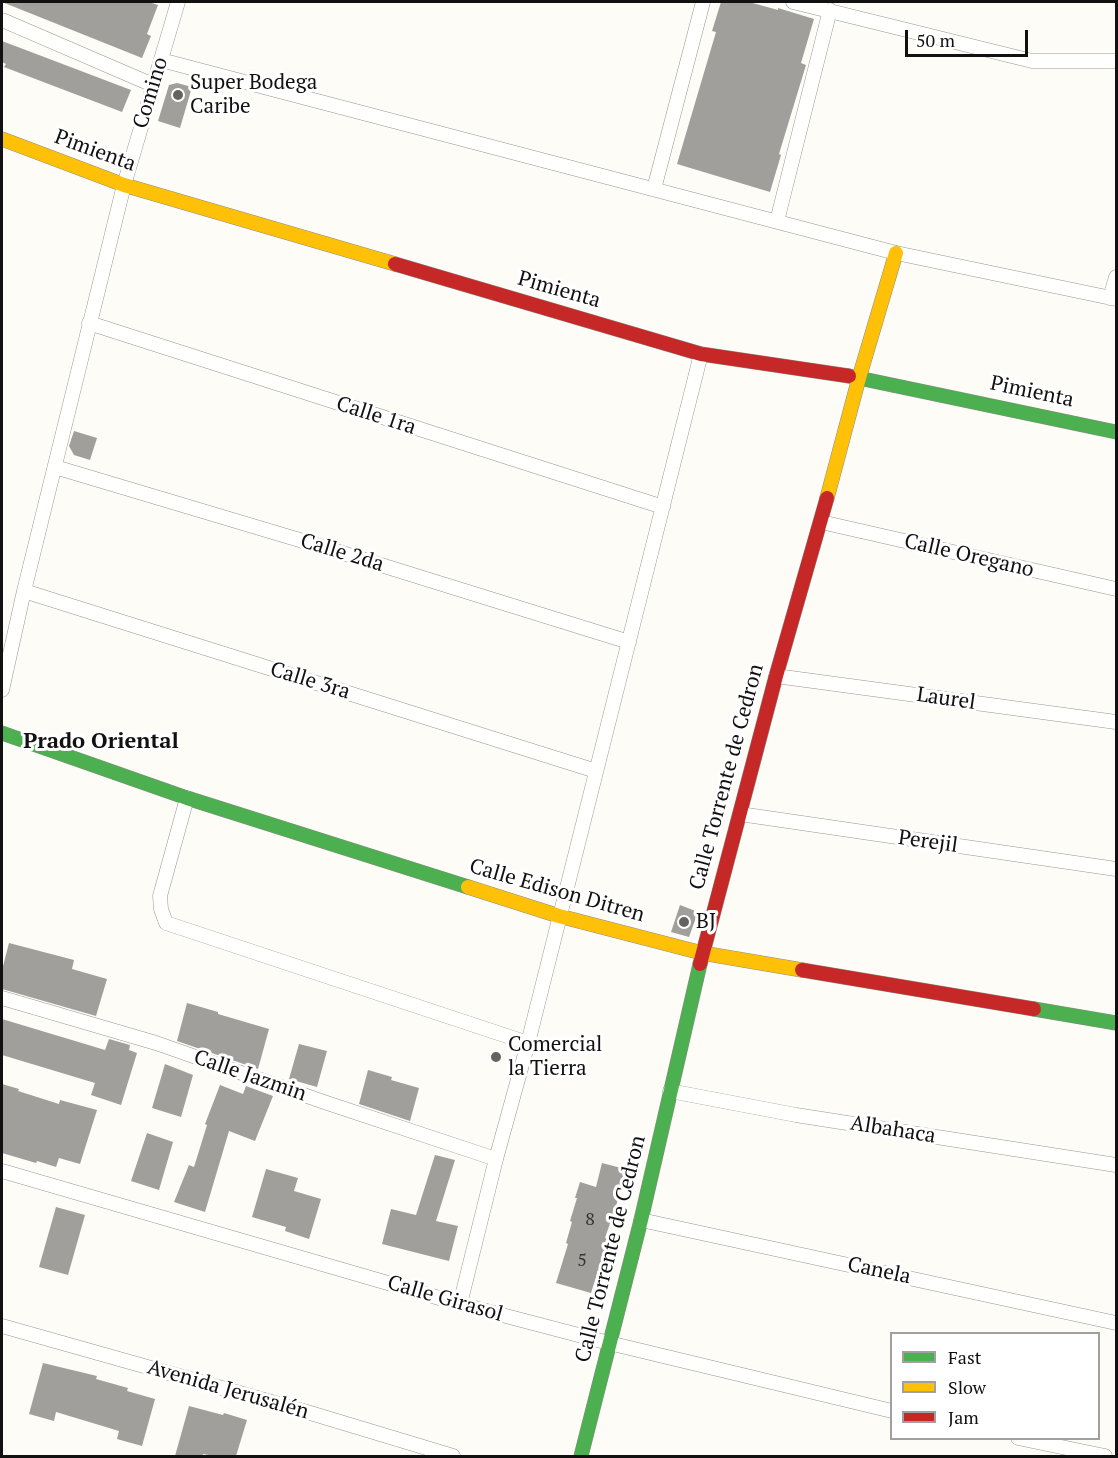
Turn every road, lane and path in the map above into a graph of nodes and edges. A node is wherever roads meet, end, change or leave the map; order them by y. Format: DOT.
graph roads {
  1 [pos="178,2"];
  2 [pos="703,2"];
  3 [pos="794,2"];
  4 [pos="830,10"];
  5 [pos="2,20"];
  6 [pos="161,60"];
  7 [pos="1116,61"];
  8 [pos="153,85"];
  9 [pos="2,139"];
  10 [pos="123,185"];
  11 [pos="654,189"];
  12 [pos="777,221"];
  13 [pos="896,253"];
  14 [pos="1116,277"];
  15 [pos="1113,298"];
  16 [pos="89,323"];
  17 [pos="701,354"];
  18 [pos="859,378"];
  19 [pos="1116,432"];
  20 [pos="55,467"];
  21 [pos="663,507"];
  22 [pos="821,522"];
  23 [pos="1116,589"];
  24 [pos="24,591"];
  25 [pos="629,642"];
  26 [pos="776,676"];
  27 [pos="2,690"];
  28 [pos="1116,722"];
  29 [pos="2,733"];
  30 [pos="596,771"];
  31 [pos="187,798"];
  32 [pos="740,814"];
  33 [pos="1116,870"];
  34 [pos="559,916"];
  35 [pos="702,953"];
  36 [pos="2,998"];
  37 [pos="1116,1023"];
  38 [pos="528,1043"];
  39 [pos="670,1091"];
  40 [pos="496,1158"];
  41 [pos="1116,1166"];
  42 [pos="2,1171"];
  43 [pos="641,1220"];
  44 [pos="460,1304"];
  45 [pos="1116,1323"];
  46 [pos="2,1326"];
  47 [pos="609,1343"];
  48 [pos="890,1411"];
  49 [pos="1028,1440"];
  50 [pos="453,1456"];
  51 [pos="581,1456"];
  52 [pos="1105,1456"];
  1 -- 6 [label="street, Comino"];
  2 -- 11 [label="street"];
  3 -- 4 [label="street"];
  4 -- 7 [label="street"];
  4 -- 12 [label="street"];
  5 -- 8 [label="street"];
  6 -- 8 [label="street, Comino"];
  6 -- 11 [label="street"];
  8 -- 10 [label="street, Comino"];
  9 -- 10 [label="street, Pimienta"];
  10 -- 16 [label="street, Comino"];
  10 -- 17 [label="street, Pimienta"];
  11 -- 12 [label="street"];
  12 -- 13 [label="street"];
  13 -- 15 [label="street"];
  13 -- 18 [label="street, Calle Torrente de Cedron"];
  14 -- 15 [label="street"];
  16 -- 20 [label="street, Comino"];
  16 -- 21 [label="street, Calle 1ra"];
  17 -- 18 [label="street, Pimienta"];
  17 -- 21 [label="street"];
  18 -- 19 [label="street, Pimienta"];
  18 -- 22 [label="street, Calle Torrente de Cedron"];
  20 -- 24 [label="street, Comino"];
  20 -- 25 [label="street, Calle 2da"];
  21 -- 25 [label="street"];
  22 -- 23 [label="street, Calle Oregano"];
  22 -- 26 [label="street, Calle Torrente de Cedron"];
  24 -- 27 [label="street, Comino"];
  24 -- 30 [label="street, Calle 3ra"];
  25 -- 30 [label="street"];
  26 -- 28 [label="street, Laurel"];
  26 -- 32 [label="street, Calle Torrente de Cedron"];
  29 -- 31 [label="street, Calle Edison Ditren"];
  30 -- 34 [label="street"];
  31 -- 34 [label="street, Calle Edison Ditren"];
  31 -- 38 [label="street"];
  32 -- 33 [label="street, Perejil"];
  32 -- 35 [label="street, Calle Torrente de Cedron"];
  34 -- 35 [label="street, Calle Edison Ditren"];
  34 -- 38 [label="street"];
  35 -- 37 [label="street, Calle Edison Ditren"];
  35 -- 39 [label="street, Calle Torrente de Cedron"];
  36 -- 40 [label="street, Calle Jazmin"];
  38 -- 40 [label="street"];
  39 -- 41 [label="street, Albahaca"];
  39 -- 43 [label="street, Calle Torrente de Cedron"];
  40 -- 44 [label="street"];
  42 -- 44 [label="street, Calle Girasol"];
  43 -- 45 [label="street, Canela"];
  43 -- 47 [label="street, Calle Torrente de Cedron"];
  44 -- 47 [label="street, Calle Girasol"];
  46 -- 50 [label="street, Avenida Jerusalén"];
  47 -- 48 [label="street, Calle Girasol"];
  47 -- 51 [label="street, Calle Torrente de Cedron"];
  49 -- 52 [label="street"];
}
